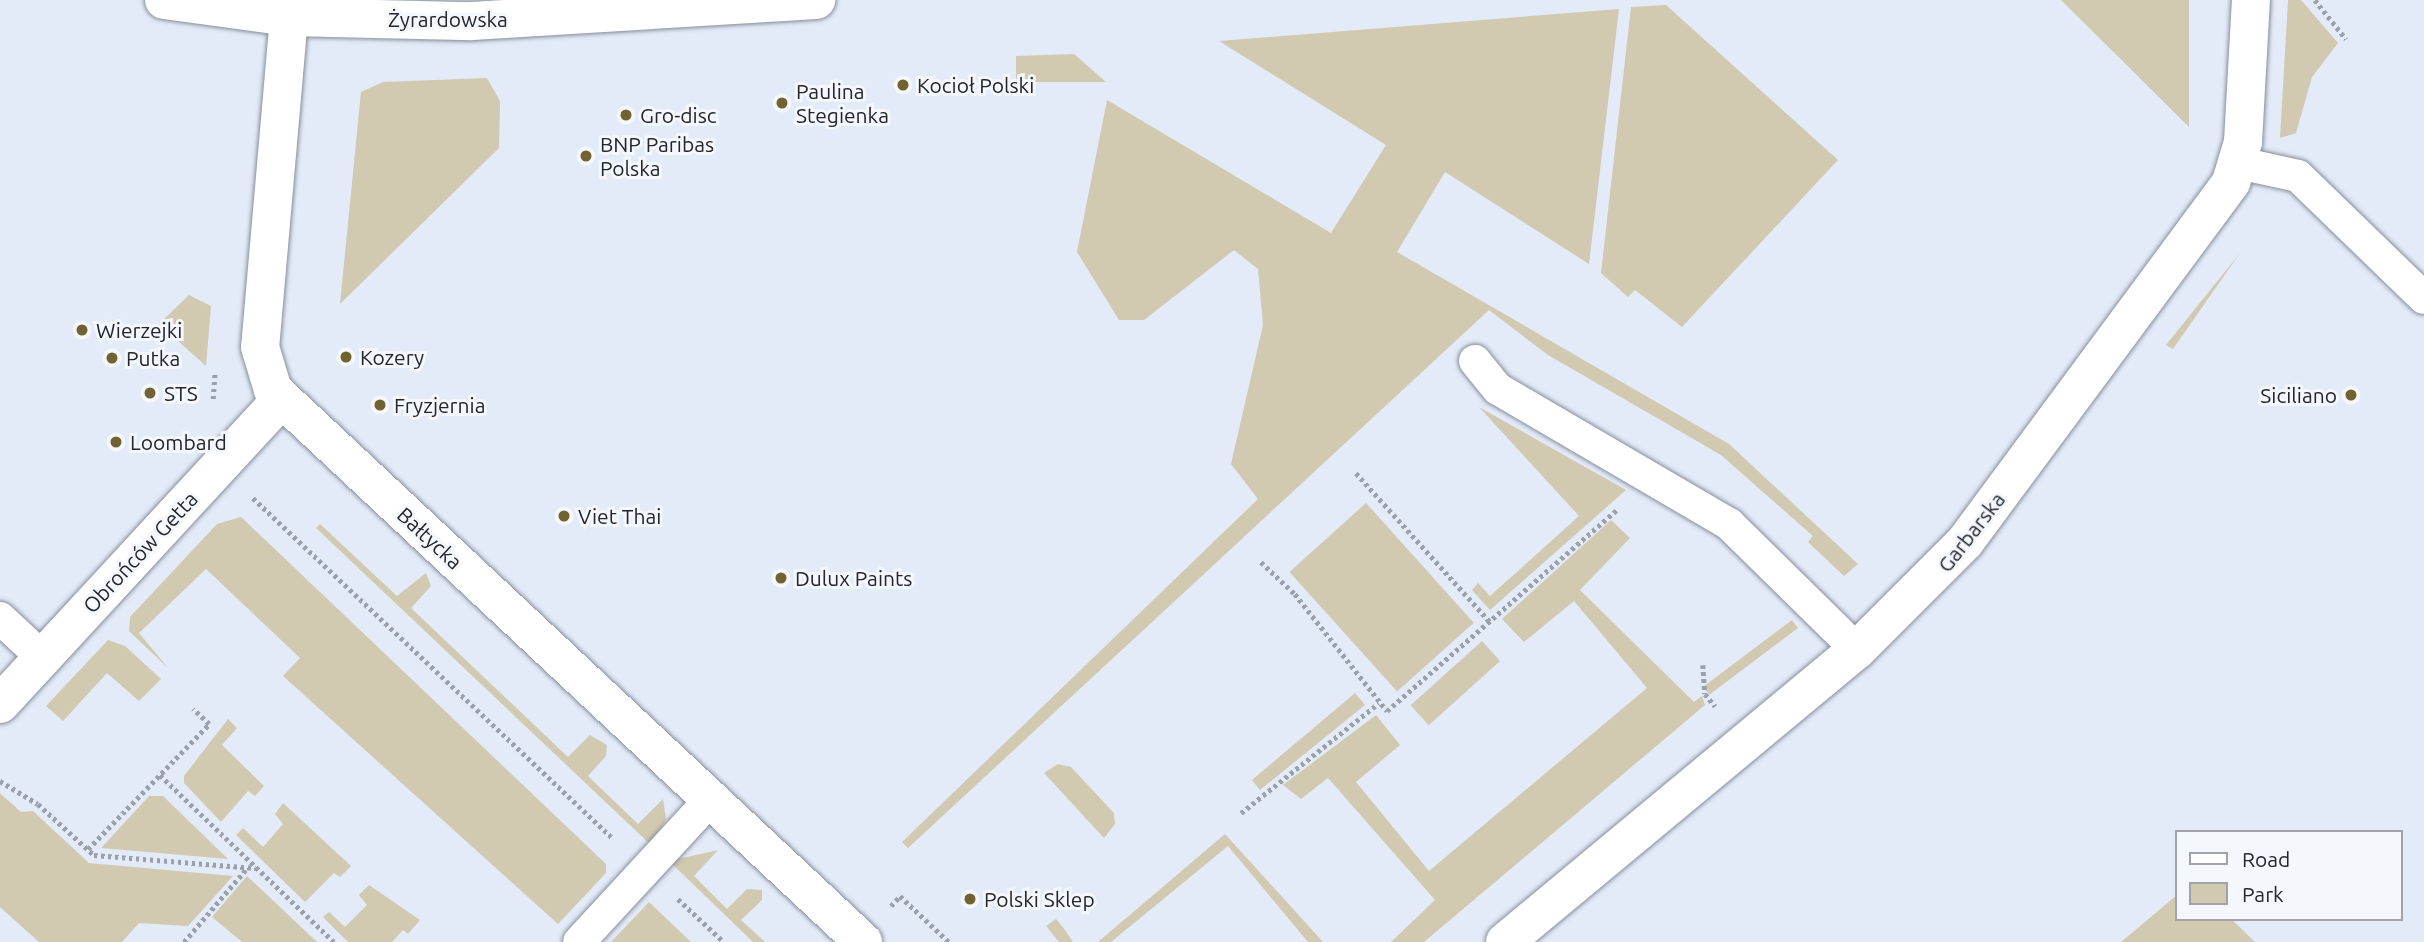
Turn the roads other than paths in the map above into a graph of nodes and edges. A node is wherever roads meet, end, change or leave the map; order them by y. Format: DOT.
graph roads {
  1 [pos="164,0"];
  2 [pos="816,0"];
  3 [pos="2251,0"];
  4 [pos="291,8"];
  5 [pos="2239,163"];
  6 [pos="2424,298"];
  7 [pos="1475,361"];
  8 [pos="281,399"];
  9 [pos="0,618"];
  10 [pos="1857,650"];
  11 [pos="43,658"];
  12 [pos="0,704"];
  13 [pos="710,800"];
  14 [pos="579,942"];
  15 [pos="863,942"];
  16 [pos="1505,942"];
  1 -- 4 [label="street, Żyrardowska"];
  2 -- 4 [label="street, Żyrardowska"];
  3 -- 5 [label="street, Garbarska"];
  4 -- 8 [label="street, Bałtycka"];
  5 -- 6 [label="lane"];
  5 -- 10 [label="street, Garbarska"];
  7 -- 10 [label="lane"];
  8 -- 11 [label="street, Obrońców Getta"];
  8 -- 13 [label="street, Bałtycka"];
  9 -- 11 [label="lane"];
  10 -- 16 [label="street, Garbarska"];
  11 -- 12 [label="street, Obrońców Getta"];
  13 -- 14 [label="lane"];
  13 -- 15 [label="street, Bałtycka"];
}
